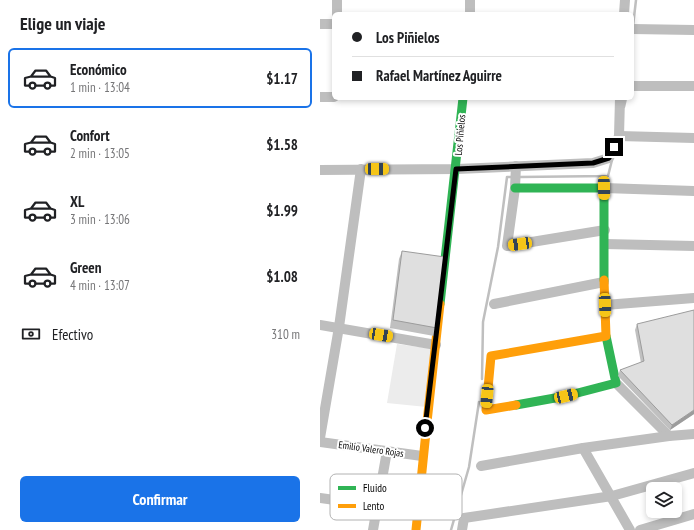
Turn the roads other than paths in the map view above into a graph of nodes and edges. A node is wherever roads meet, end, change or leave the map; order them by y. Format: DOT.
graph roads {
  1 [pos="337,0"];
  2 [pos="470,0"];
  3 [pos="625,0"];
  4 [pos="337,12"];
  5 [pos="470,12"];
  6 [pos="624,12"];
  7 [pos="320,24"];
  8 [pos="332,24"];
  9 [pos="634,29"];
  10 [pos="694,30"];
  11 [pos="634,86"];
  12 [pos="694,86"];
  13 [pos="320,97"];
  14 [pos="332,97"];
  15 [pos="463,100"];
  16 [pos="620,100"];
  17 [pos="619,136"];
  18 [pos="694,138"];
  19 [pos="516,166"];
  20 [pos="361,169"];
  21 [pos="456,169"];
  22 [pos="320,170"];
  23 [pos="515,188"];
  24 [pos="604,188"];
  25 [pos="694,192"];
  26 [pos="605,230"];
  27 [pos="605,244"];
  28 [pos="694,246"];
  29 [pos="604,282"];
  30 [pos="694,298"];
  31 [pos="494,304"];
  32 [pos="605,305"];
  33 [pos="320,325"];
  34 [pos="339,327"];
  35 [pos="606,336"];
  36 [pos="436,344"];
  37 [pos="616,383"];
  38 [pos="694,434"];
  39 [pos="668,436"];
  40 [pos="320,438"];
  41 [pos="320,442"];
  42 [pos="583,448"];
  43 [pos="387,451"];
  44 [pos="422,456"];
  45 [pos="481,466"];
  46 [pos="694,473"];
  47 [pos="383,474"];
  48 [pos="421,474"];
  49 [pos="612,496"];
  50 [pos="320,498"];
  51 [pos="330,499"];
  52 [pos="694,514"];
  53 [pos="375,520"];
  54 [pos="417,520"];
  55 [pos="373,530"];
  56 [pos="416,530"];
  57 [pos="462,530"];
  58 [pos="630,530"];
  59 [pos="640,530"];
  1 -- 4 [label="street"];
  2 -- 5 [label="street"];
  3 -- 6 [label="street"];
  7 -- 8 [label="street"];
  9 -- 10 [label="street"];
  11 -- 12 [label="street"];
  13 -- 14 [label="street"];
  15 -- 21 [label="street, Los Piñielos"];
  16 -- 17 [label="street"];
  17 -- 18 [label="street"];
  17 -- 19 [label="street"];
  19 -- 21 [label="street"];
  19 -- 23 [label="street"];
  20 -- 21 [label="street"];
  20 -- 22 [label="street"];
  20 -- 34 [label="street"];
  21 -- 36 [label="street, Los Piñielos"];
  23 -- 24 [label="street"];
  23 -- 26 [label="street"];
  24 -- 25 [label="street"];
  24 -- 26 [label="street"];
  26 -- 27 [label="street"];
  27 -- 28 [label="street"];
  27 -- 29 [label="street"];
  29 -- 31 [label="street"];
  29 -- 32 [label="street"];
  30 -- 32 [label="street"];
  32 -- 35 [label="street"];
  33 -- 34 [label="street"];
  34 -- 36 [label="street"];
  34 -- 40 [label="street"];
  35 -- 37 [label="street"];
  35 -- 37 [label="street"];
  36 -- 44 [label="street, Los Piñielos"];
  37 -- 39 [label="street"];
  38 -- 39 [label="street"];
  39 -- 42 [label="street"];
  41 -- 43 [label="street, Emilio Valero Rojas"];
  42 -- 45 [label="street"];
  42 -- 49 [label="street"];
  43 -- 44 [label="street, Emilio Valero Rojas"];
  43 -- 47 [label="street"];
  44 -- 48 [label="street, Los Piñielos"];
  46 -- 49 [label="street"];
  49 -- 57 [label="street"];
  49 -- 58 [label="street"];
  50 -- 51 [label="street"];
  52 -- 59 [label="street"];
  53 -- 55 [label="street"];
  54 -- 56 [label="street, Los Piñielos"];
}
